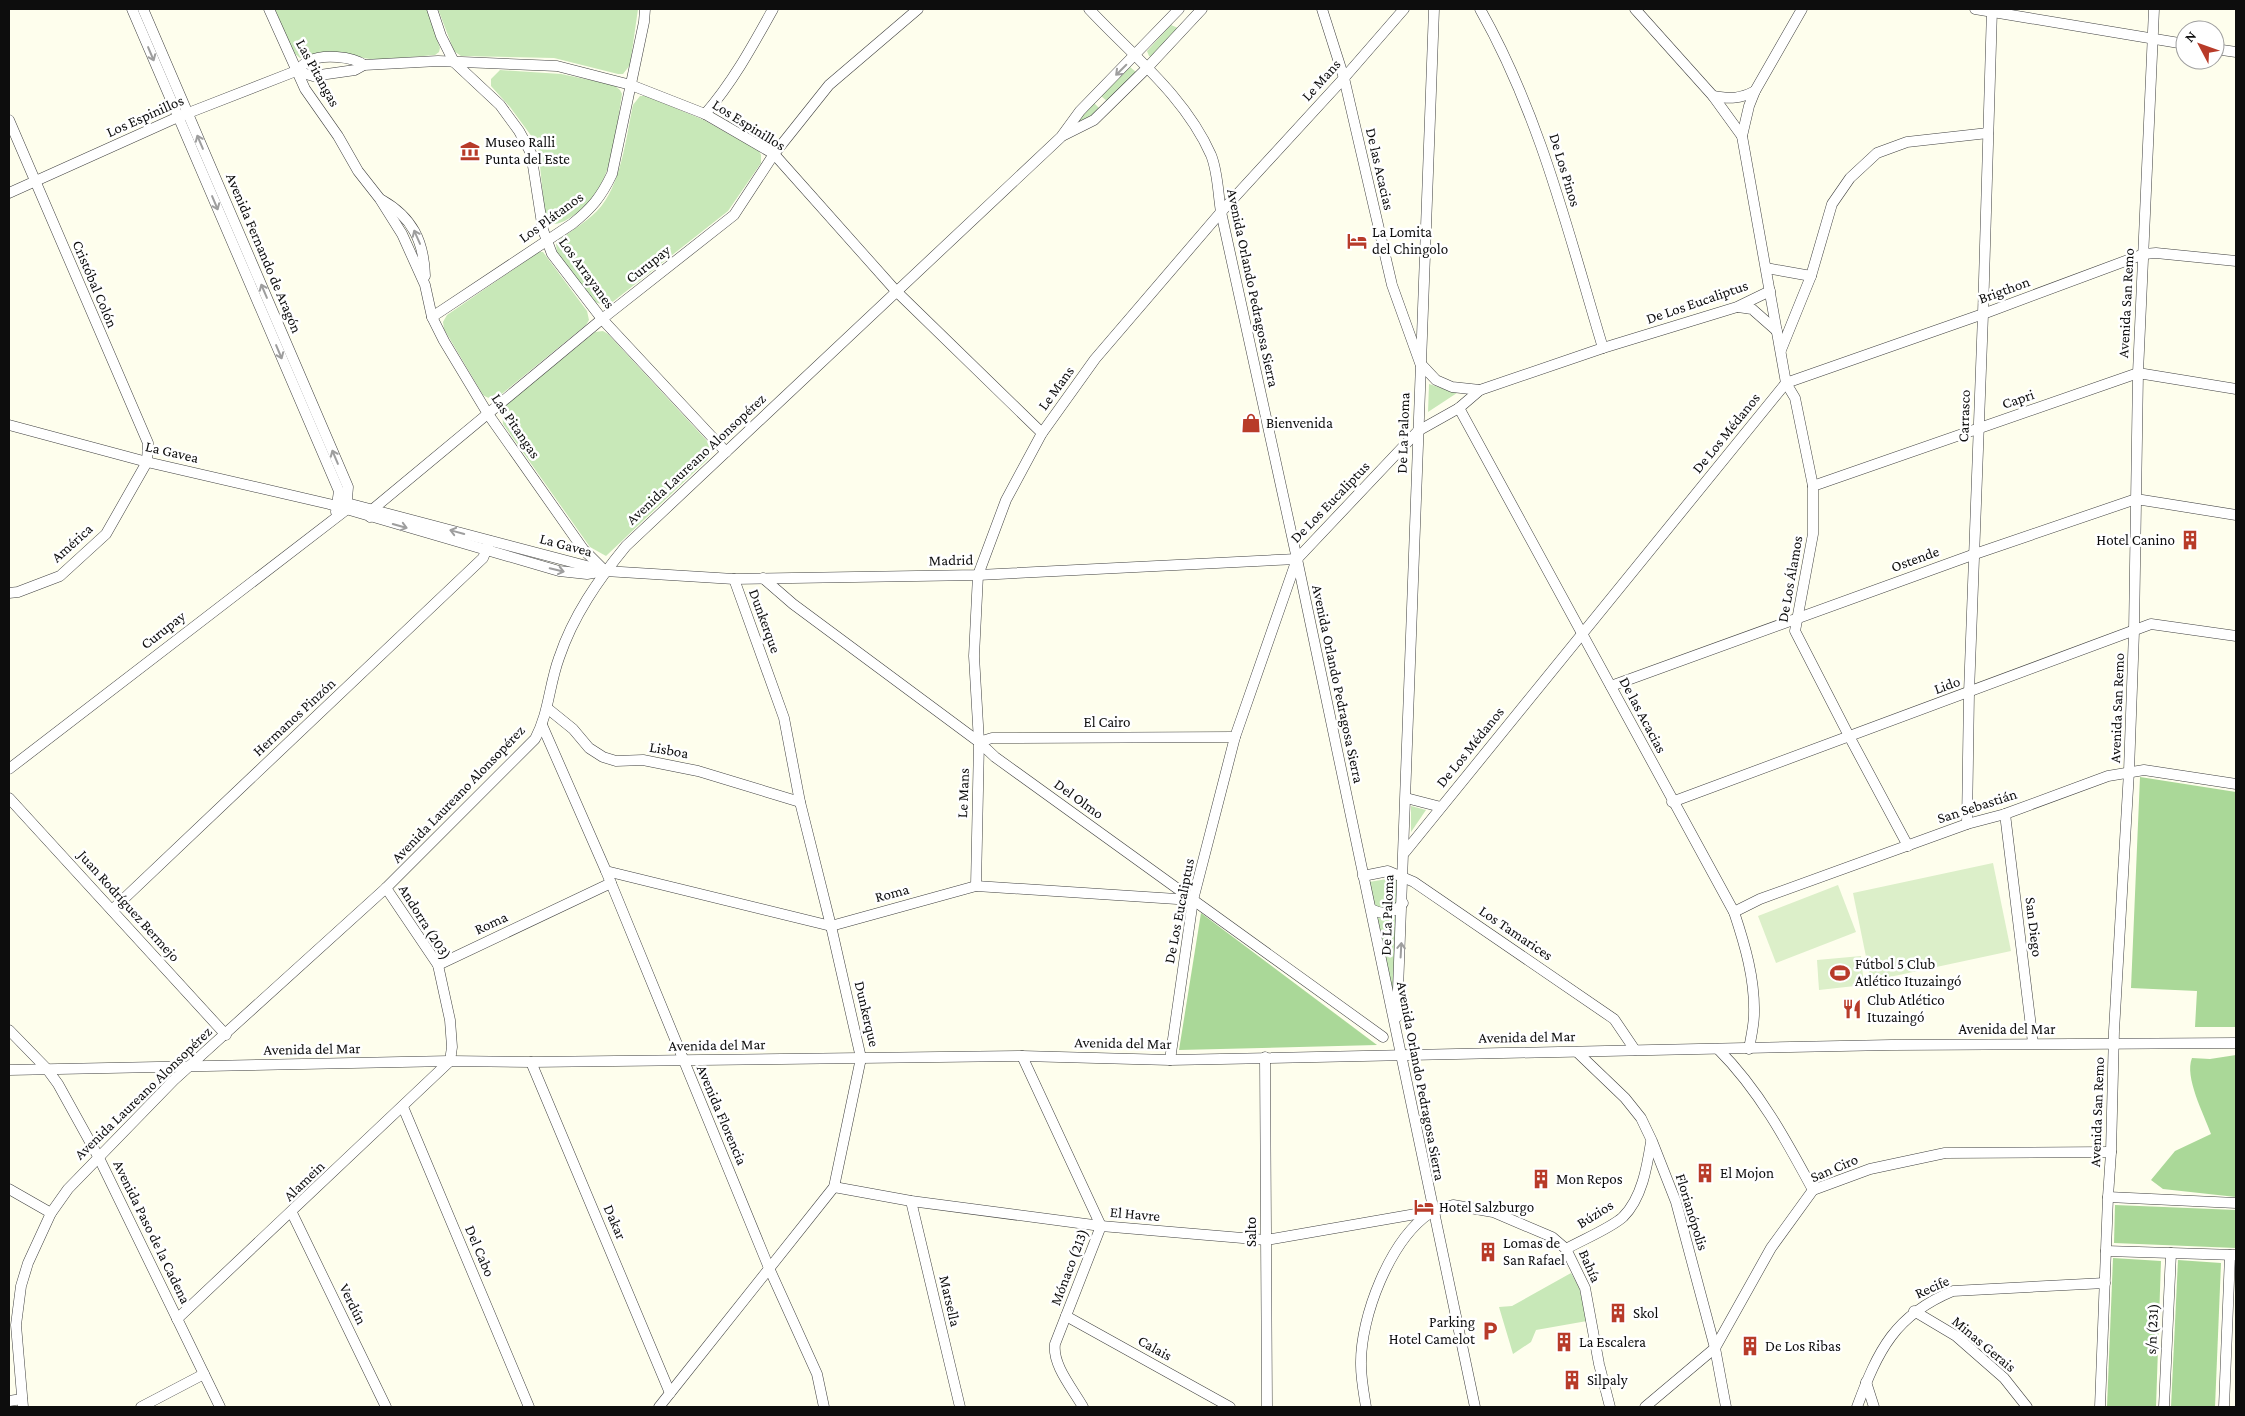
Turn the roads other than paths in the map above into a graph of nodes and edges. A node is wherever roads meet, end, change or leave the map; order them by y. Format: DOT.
graph roads {
  1 [pos="132,9"];
  2 [pos="144,9"];
  3 [pos="269,9"];
  4 [pos="432,9"];
  5 [pos="645,9"];
  6 [pos="773,9"];
  7 [pos="918,9"];
  8 [pos="1089,9"];
  9 [pos="1178,9"];
  10 [pos="1202,9"];
  11 [pos="1322,9"];
  12 [pos="1404,9"];
  13 [pos="1434,9"];
  14 [pos="1480,9"];
  15 [pos="1635,9"];
  16 [pos="1802,9"];
  17 [pos="1975,9"];
  18 [pos="2154,9"];
  19 [pos="1992,10"];
  20 [pos="1171,18"];
  21 [pos="1183,29"];
  22 [pos="2152,40"];
  23 [pos="2175,43"];
  24 [pos="1135,56"];
  25 [pos="454,62"];
  26 [pos="364,65"];
  27 [pos="1147,68"];
  28 [pos="296,71"];
  29 [pos="1344,78"];
  30 [pos="631,85"];
  31 [pos="1755,91"];
  32 [pos="1096,96"];
  33 [pos="1714,96"];
  34 [pos="1107,107"];
  35 [pos="188,113"];
  36 [pos="705,114"];
  37 [pos="178,118"];
  38 [pos="9,120"];
  39 [pos="1988,133"];
  40 [pos="1742,136"];
  41 [pos="1060,137"];
  42 [pos="774,154"];
  43 [pos="35,182"];
  44 [pos="9,194"];
  45 [pos="1221,212"];
  46 [pos="545,241"];
  47 [pos="2144,254"];
  48 [pos="2236,262"];
  49 [pos="1766,268"];
  50 [pos="1811,276"];
  51 [pos="896,291"];
  52 [pos="1770,291"];
  53 [pos="1737,307"];
  54 [pos="1983,314"];
  55 [pos="432,317"];
  56 [pos="602,320"];
  57 [pos="1777,331"];
  58 [pos="1603,348"];
  59 [pos="1781,351"];
  60 [pos="1420,363"];
  61 [pos="2138,373"];
  62 [pos="1786,383"];
  63 [pos="2236,389"];
  64 [pos="1480,390"];
  65 [pos="1459,408"];
  66 [pos="488,414"];
  67 [pos="9,425"];
  68 [pos="1979,429"];
  69 [pos="1418,431"];
  70 [pos="1042,433"];
  71 [pos="726,452"];
  72 [pos="147,462"];
  73 [pos="1813,486"];
  74 [pos="2136,499"];
  75 [pos="339,507"];
  76 [pos="371,513"];
  77 [pos="2236,515"];
  78 [pos="489,546"];
  79 [pos="1975,554"];
  80 [pos="1297,559"];
  81 [pos="605,572"];
  82 [pos="978,575"];
  83 [pos="763,578"];
  84 [pos="734,579"];
  85 [pos="9,593"];
  86 [pos="1796,618"];
  87 [pos="2134,631"];
  88 [pos="1582,634"];
  89 [pos="2236,636"];
  90 [pos="1611,686"];
  91 [pos="1969,693"];
  92 [pos="547,708"];
  93 [pos="542,725"];
  94 [pos="1848,736"];
  95 [pos="1235,737"];
  96 [pos="979,742"];
  97 [pos="9,769"];
  98 [pos="2129,771"];
  99 [pos="2236,784"];
  100 [pos="9,798"];
  101 [pos="1406,798"];
  102 [pos="800,802"];
  103 [pos="1672,802"];
  104 [pos="1441,807"];
  105 [pos="2005,814"];
  106 [pos="1967,824"];
  107 [pos="1908,846"];
  108 [pos="1405,856"];
  109 [pos="606,870"];
  110 [pos="1388,871"];
  111 [pos="1363,876"];
  112 [pos="1403,876"];
  113 [pos="611,883"];
  114 [pos="976,886"];
  115 [pos="386,888"];
  116 [pos="1193,900"];
  117 [pos="1403,903"];
  118 [pos="1371,909"];
  119 [pos="112,910"];
  120 [pos="1734,912"];
  121 [pos="831,926"];
  122 [pos="438,965"];
  123 [pos="9,1030"];
  124 [pos="1397,1033"];
  125 [pos="226,1035"];
  126 [pos="1383,1037"];
  127 [pos="2033,1043"];
  128 [pos="2236,1043"];
  129 [pos="2114,1044"];
  130 [pos="1749,1048"];
  131 [pos="1718,1049"];
  132 [pos="1635,1050"];
  133 [pos="1577,1052"];
  134 [pos="1400,1055"];
  135 [pos="1022,1056"];
  136 [pos="1265,1057"];
  137 [pos="861,1058"];
  138 [pos="1170,1060"];
  139 [pos="683,1061"];
  140 [pos="450,1062"];
  141 [pos="531,1062"];
  142 [pos="190,1066"];
  143 [pos="47,1069"];
  144 [pos="9,1070"];
  145 [pos="403,1107"];
  146 [pos="1652,1141"];
  147 [pos="2112,1152"];
  148 [pos="99,1158"];
  149 [pos="834,1186"];
  150 [pos="9,1189"];
  151 [pos="1813,1190"];
  152 [pos="2108,1197"];
  153 [pos="911,1201"];
  154 [pos="2236,1203"];
  155 [pos="1433,1211"];
  156 [pos="51,1213"];
  157 [pos="292,1213"];
  158 [pos="1101,1226"];
  159 [pos="1266,1240"];
  160 [pos="1566,1249"];
  161 [pos="2106,1251"];
  162 [pos="2171,1253"];
  163 [pos="2233,1255"];
  164 [pos="769,1268"];
  165 [pos="2105,1283"];
  166 [pos="1914,1311"];
  167 [pos="1066,1316"];
  168 [pos="177,1320"];
  169 [pos="1716,1348"];
  170 [pos="204,1374"];
  171 [pos="1866,1382"];
  172 [pos="670,1393"];
  173 [pos="9,1401"];
  174 [pos="22,1403"];
  175 [pos="141,1407"];
  176 [pos="220,1407"];
  177 [pos="386,1407"];
  178 [pos="528,1407"];
  179 [pos="659,1407"];
  180 [pos="824,1407"];
  181 [pos="960,1407"];
  182 [pos="1084,1407"];
  183 [pos="1230,1407"];
  184 [pos="1267,1407"];
  185 [pos="1366,1407"];
  186 [pos="1476,1407"];
  187 [pos="1610,1407"];
  188 [pos="1645,1407"];
  189 [pos="1726,1407"];
  190 [pos="1858,1407"];
  191 [pos="1874,1407"];
  192 [pos="2027,1407"];
  193 [pos="2100,1407"];
  194 [pos="2164,1407"];
  195 [pos="2224,1407"];
  1 -- 37 [label="street, Avenida Fernando de Aragón, one-way"];
  2 -- 35 [label="street, Avenida Fernando de Aragón"];
  3 -- 28 [label="street, Las Pitangas"];
  4 -- 25 [label="street, Los Arrayanes"];
  5 -- 30 [label="street, Los Plátanos"];
  6 -- 36 [label="street"];
  7 -- 42 [label="street, Curupay"];
  8 -- 24 [label="street, Avenida Orlando Pedragosa Sierra"];
  9 -- 20 [label="street, Avenida Laureano Alonsopérez"];
  10 -- 21 [label="street, Avenida Laureano Alonsopérez"];
  11 -- 29 [label="street, De las Acacias"];
  12 -- 29 [label="street, Le Mans"];
  13 -- 60 [label="street, De La Paloma"];
  14 -- 58 [label="street, De Los Pinos"];
  15 -- 33 [label="street"];
  16 -- 31 [label="street"];
  17 -- 19 [label="street"];
  18 -- 22 [label="street, Avenida San Remo"];
  19 -- 22 [label="street"];
  19 -- 39 [label="street, Carrasco"];
  20 -- 21 [label="street"];
  20 -- 24 [label="street, Avenida Laureano Alonsopérez"];
  21 -- 27 [label="street, Avenida Laureano Alonsopérez"];
  22 -- 23 [label="street"];
  22 -- 47 [label="street, Avenida San Remo"];
  24 -- 27 [label="street, Avenida Orlando Pedragosa Sierra"];
  24 -- 32 [label="street, Avenida Laureano Alonsopérez, one-way"];
  25 -- 26 [label="street, Los Espinillos"];
  25 -- 30 [label="street, Los Espinillos"];
  25 -- 46 [label="street, Los Arrayanes"];
  26 -- 28 [label="street, Los Espinillos"];
  26 -- 28 [label="street, Los Espinillos"];
  27 -- 34 [label="street, Avenida Laureano Alonsopérez"];
  27 -- 45 [label="street, Avenida Orlando Pedragosa Sierra"];
  28 -- 35 [label="street, Los Espinillos"];
  28 -- 55 [label="street, Las Pitangas"];
  29 -- 45 [label="street, Le Mans"];
  29 -- 60 [label="street, De las Acacias"];
  30 -- 36 [label="street, Los Espinillos"];
  30 -- 46 [label="street, Los Plátanos"];
  31 -- 33 [label="street"];
  31 -- 40 [label="street"];
  32 -- 34 [label="street"];
  32 -- 41 [label="street, Avenida Laureano Alonsopérez"];
  33 -- 40 [label="street"];
  34 -- 41 [label="street, Avenida Laureano Alonsopérez"];
  35 -- 37 [label="street, Los Espinillos"];
  75 -- 35 [label="street, Avenida Fernando de Aragón, one-way"];
  36 -- 42 [label="street, Los Espinillos"];
  37 -- 43 [label="street, Los Espinillos"];
  37 -- 75 [label="street, Avenida Fernando de Aragón, one-way"];
  38 -- 43 [label="street, Cristóbal Colón"];
  39 -- 50 [label="street"];
  39 -- 54 [label="street, Carrasco"];
  40 -- 49 [label="street"];
  41 -- 51 [label="street, Avenida Laureano Alonsopérez"];
  42 -- 51 [label="street, Los Espinillos"];
  42 -- 56 [label="street, Curupay"];
  43 -- 44 [label="street, Los Espinillos"];
  43 -- 72 [label="street, Cristóbal Colón"];
  45 -- 70 [label="street, Le Mans"];
  45 -- 80 [label="street, Avenida Orlando Pedragosa Sierra"];
  46 -- 55 [label="street, Los Plátanos"];
  46 -- 56 [label="street, Los Arrayanes"];
  47 -- 48 [label="street, Brigthon"];
  47 -- 54 [label="street, Brigthon"];
  47 -- 61 [label="street, Avenida San Remo"];
  49 -- 50 [label="street"];
  49 -- 52 [label="street"];
  50 -- 59 [label="street"];
  51 -- 70 [label="street, Los Espinillos"];
  51 -- 71 [label="street, Avenida Laureano Alonsopérez"];
  52 -- 53 [label="street, De Los Eucaliptus"];
  52 -- 57 [label="street"];
  53 -- 57 [label="street"];
  53 -- 58 [label="street, De Los Eucaliptus"];
  54 -- 62 [label="street, Brigthon"];
  54 -- 68 [label="street, Carrasco"];
  55 -- 66 [label="street, Las Pitangas"];
  56 -- 66 [label="street, Curupay"];
  56 -- 71 [label="street, Los Arrayanes"];
  57 -- 59 [label="street"];
  58 -- 64 [label="street, De Los Eucaliptus"];
  59 -- 62 [label="street"];
  60 -- 64 [label="street"];
  60 -- 69 [label="street, De La Paloma"];
  61 -- 63 [label="street, Capri"];
  61 -- 68 [label="street, Capri"];
  61 -- 74 [label="street, Avenida San Remo"];
  62 -- 73 [label="street, De Los Álamos"];
  62 -- 88 [label="street, De Los Médanos"];
  64 -- 65 [label="street, De Los Eucaliptus"];
  65 -- 69 [label="street, De Los Eucaliptus"];
  65 -- 88 [label="street, De las Acacias"];
  66 -- 76 [label="street, Curupay"];
  66 -- 81 [label="street, Las Pitangas"];
  67 -- 72 [label="street, La Gavea"];
  68 -- 73 [label="street, Capri"];
  68 -- 79 [label="street, Carrasco"];
  69 -- 80 [label="street, De Los Eucaliptus"];
  69 -- 101 [label="street, De La Paloma"];
  70 -- 82 [label="street, Le Mans"];
  71 -- 81 [label="street, Avenida Laureano Alonsopérez"];
  72 -- 75 [label="street, La Gavea"];
  72 -- 85 [label="street, América"];
  73 -- 86 [label="street, De Los Álamos"];
  74 -- 77 [label="street, Ostende"];
  74 -- 79 [label="street, Ostende"];
  74 -- 87 [label="street, Avenida San Remo"];
  75 -- 76 [label="street, La Gavea"];
  75 -- 97 [label="street, Curupay"];
  76 -- 78 [label="street, La Gavea"];
  78 -- 81 [label="street, La Gavea"];
  78 -- 119 [label="street, Hermanos Pinzón"];
  79 -- 86 [label="street, Ostende"];
  79 -- 91 [label="street, Carrasco"];
  80 -- 82 [label="street, Madrid"];
  80 -- 95 [label="street, De Los Eucaliptus"];
  80 -- 111 [label="street, Avenida Orlando Pedragosa Sierra"];
  81 -- 84 [label="street, Madrid"];
  81 -- 92 [label="street, Avenida Laureano Alonsopérez"];
  82 -- 83 [label="street, Madrid"];
  82 -- 96 [label="street, Le Mans"];
  83 -- 84 [label="street, Madrid"];
  83 -- 96 [label="street, Del Olmo"];
  84 -- 102 [label="street, Dunkerque"];
  86 -- 90 [label="street, Ostende"];
  86 -- 94 [label="street, De Los Álamos"];
  87 -- 89 [label="street, Lido"];
  87 -- 91 [label="street, Lido"];
  87 -- 98 [label="street, Avenida San Remo"];
  88 -- 90 [label="street, De las Acacias"];
  88 -- 104 [label="street, De Los Médanos"];
  90 -- 103 [label="street, De las Acacias"];
  91 -- 94 [label="street, Lido"];
  91 -- 106 [label="street, Carrasco"];
  92 -- 93 [label="street, Avenida Laureano Alonsopérez"];
  92 -- 102 [label="street, Lisboa"];
  93 -- 109 [label="street, Avenida Florencia"];
  93 -- 115 [label="street, Avenida Laureano Alonsopérez"];
  94 -- 103 [label="street, Lido"];
  94 -- 107 [label="street, De Los Álamos"];
  95 -- 96 [label="street, El Cairo"];
  95 -- 116 [label="street, De Los Eucaliptus"];
  96 -- 114 [label="street, Le Mans"];
  96 -- 116 [label="street, Del Olmo"];
  98 -- 99 [label="street, San Sebastián"];
  98 -- 105 [label="street, San Sebastián"];
  98 -- 129 [label="street, Avenida San Remo"];
  100 -- 119 [label="street, Juan Rodríguez Bermejo"];
  101 -- 104 [label="street, De Los Médanos"];
  101 -- 108 [label="street, De La Paloma"];
  102 -- 121 [label="street, Dunkerque"];
  103 -- 120 [label="street, De las Acacias"];
  104 -- 108 [label="street, De Los Médanos"];
  105 -- 106 [label="street, San Sebastián"];
  105 -- 127 [label="street, San Diego"];
  106 -- 107 [label="street, San Sebastián"];
  107 -- 120 [label="street, San Sebastián"];
  108 -- 110 [label="street, De La Paloma"];
  108 -- 112 [label="street, De La Paloma"];
  109 -- 113 [label="street, Avenida Florencia"];
  109 -- 121 [label="street, Roma"];
  110 -- 111 [label="street, Los Tamarices"];
  110 -- 112 [label="street, Los Tamarices"];
  111 -- 118 [label="street, Avenida Orlando Pedragosa Sierra"];
  112 -- 117 [label="street, De La Paloma"];
  112 -- 132 [label="street, Los Tamarices"];
  113 -- 122 [label="street, Roma"];
  113 -- 139 [label="street, Avenida Florencia"];
  114 -- 116 [label="street, Roma"];
  114 -- 121 [label="street, Roma"];
  115 -- 122 [label="street, Andorra (203)"];
  115 -- 125 [label="street, Avenida Laureano Alonsopérez"];
  116 -- 126 [label="street, Del Olmo"];
  116 -- 138 [label="street, De Los Eucaliptus"];
  117 -- 118 [label="street"];
  124 -- 117 [label="street, De La Paloma, one-way"];
  118 -- 124 [label="street, Avenida Orlando Pedragosa Sierra"];
  119 -- 125 [label="street, Juan Rodríguez Bermejo"];
  120 -- 130 [label="street, De las Acacias"];
  121 -- 137 [label="street, Dunkerque"];
  122 -- 140 [label="street, Andorra (203)"];
  123 -- 143 [label="street, Avenida Paso de la Cadena"];
  124 -- 134 [label="street, Avenida Orlando Pedragosa Sierra"];
  125 -- 142 [label="street, Avenida Laureano Alonsopérez"];
  127 -- 129 [label="street, Avenida del Mar"];
  127 -- 130 [label="street, Avenida del Mar"];
  128 -- 129 [label="street, Avenida del Mar"];
  129 -- 147 [label="street, Avenida San Remo"];
  130 -- 131 [label="street, Avenida del Mar"];
  131 -- 132 [label="street, Avenida del Mar"];
  131 -- 151 [label="street"];
  132 -- 133 [label="street, Avenida del Mar"];
  133 -- 134 [label="street, Avenida del Mar"];
  133 -- 146 [label="street, Florianópolis"];
  134 -- 136 [label="street, Avenida del Mar"];
  134 -- 155 [label="street, Avenida Orlando Pedragosa Sierra"];
  135 -- 137 [label="street, Avenida del Mar"];
  135 -- 138 [label="street, Avenida del Mar"];
  135 -- 158 [label="street, Mónaco (213)"];
  136 -- 138 [label="street, Avenida del Mar"];
  136 -- 159 [label="street, Salto"];
  137 -- 139 [label="street, Avenida del Mar"];
  137 -- 149 [label="street, Dunkerque"];
  139 -- 141 [label="street, Avenida del Mar"];
  139 -- 164 [label="street, Avenida Florencia"];
  140 -- 141 [label="street, Avenida del Mar"];
  140 -- 142 [label="street, Avenida del Mar"];
  140 -- 145 [label="street, Alamein"];
  141 -- 172 [label="street, Dakar"];
  142 -- 143 [label="street, Avenida del Mar"];
  142 -- 148 [label="street, Avenida Laureano Alonsopérez"];
  143 -- 144 [label="street, Avenida del Mar"];
  143 -- 148 [label="street, Avenida Paso de la Cadena"];
  145 -- 157 [label="street, Alamein"];
  145 -- 178 [label="street, Del Cabo"];
  146 -- 160 [label="street, Búzios"];
  146 -- 169 [label="street, Florianópolis"];
  147 -- 151 [label="street, San Ciro"];
  147 -- 152 [label="street, Avenida San Remo"];
  148 -- 156 [label="street, Avenida Laureano Alonsopérez"];
  148 -- 168 [label="street, Avenida Paso de la Cadena"];
  149 -- 153 [label="street, El Havre"];
  149 -- 164 [label="street, Dunkerque"];
  150 -- 156 [label="street"];
  151 -- 169 [label="street, San Ciro"];
  152 -- 154 [label="street"];
  152 -- 161 [label="street, Avenida San Remo"];
  153 -- 158 [label="street, El Havre"];
  153 -- 181 [label="street, Marsella"];
  155 -- 159 [label="street, El Havre"];
  155 -- 160 [label="street, Bahía"];
  155 -- 185 [label="street"];
  155 -- 186 [label="street, Avenida Orlando Pedragosa Sierra"];
  156 -- 174 [label="street, Avenida Laureano Alonsopérez"];
  157 -- 168 [label="street, Alamein"];
  157 -- 177 [label="street, Verdún"];
  158 -- 159 [label="street, El Havre"];
  158 -- 167 [label="street, Mónaco (213)"];
  159 -- 184 [label="street, Salto"];
  160 -- 187 [label="street, Bahía"];
  161 -- 162 [label="street"];
  161 -- 165 [label="street, Avenida San Remo"];
  162 -- 163 [label="street"];
  162 -- 194 [label="street, s/n (231)"];
  163 -- 195 [label="street"];
  164 -- 172 [label="street, Dunkerque"];
  164 -- 180 [label="street, Avenida Florencia"];
  165 -- 166 [label="street, Recife"];
  165 -- 193 [label="street, Avenida San Remo"];
  166 -- 171 [label="street, Recife"];
  166 -- 192 [label="street, Minas Gerais"];
  167 -- 182 [label="street, Mónaco (213)"];
  167 -- 183 [label="street, Calais"];
  168 -- 170 [label="street, Avenida Paso de la Cadena"];
  169 -- 188 [label="street, San Ciro"];
  169 -- 189 [label="street, Florianópolis"];
  170 -- 175 [label="street"];
  170 -- 176 [label="street, Avenida Paso de la Cadena"];
  171 -- 190 [label="street, Recife"];
  171 -- 191 [label="street"];
  172 -- 179 [label="street, Dunkerque"];
  173 -- 174 [label="street"];
}
